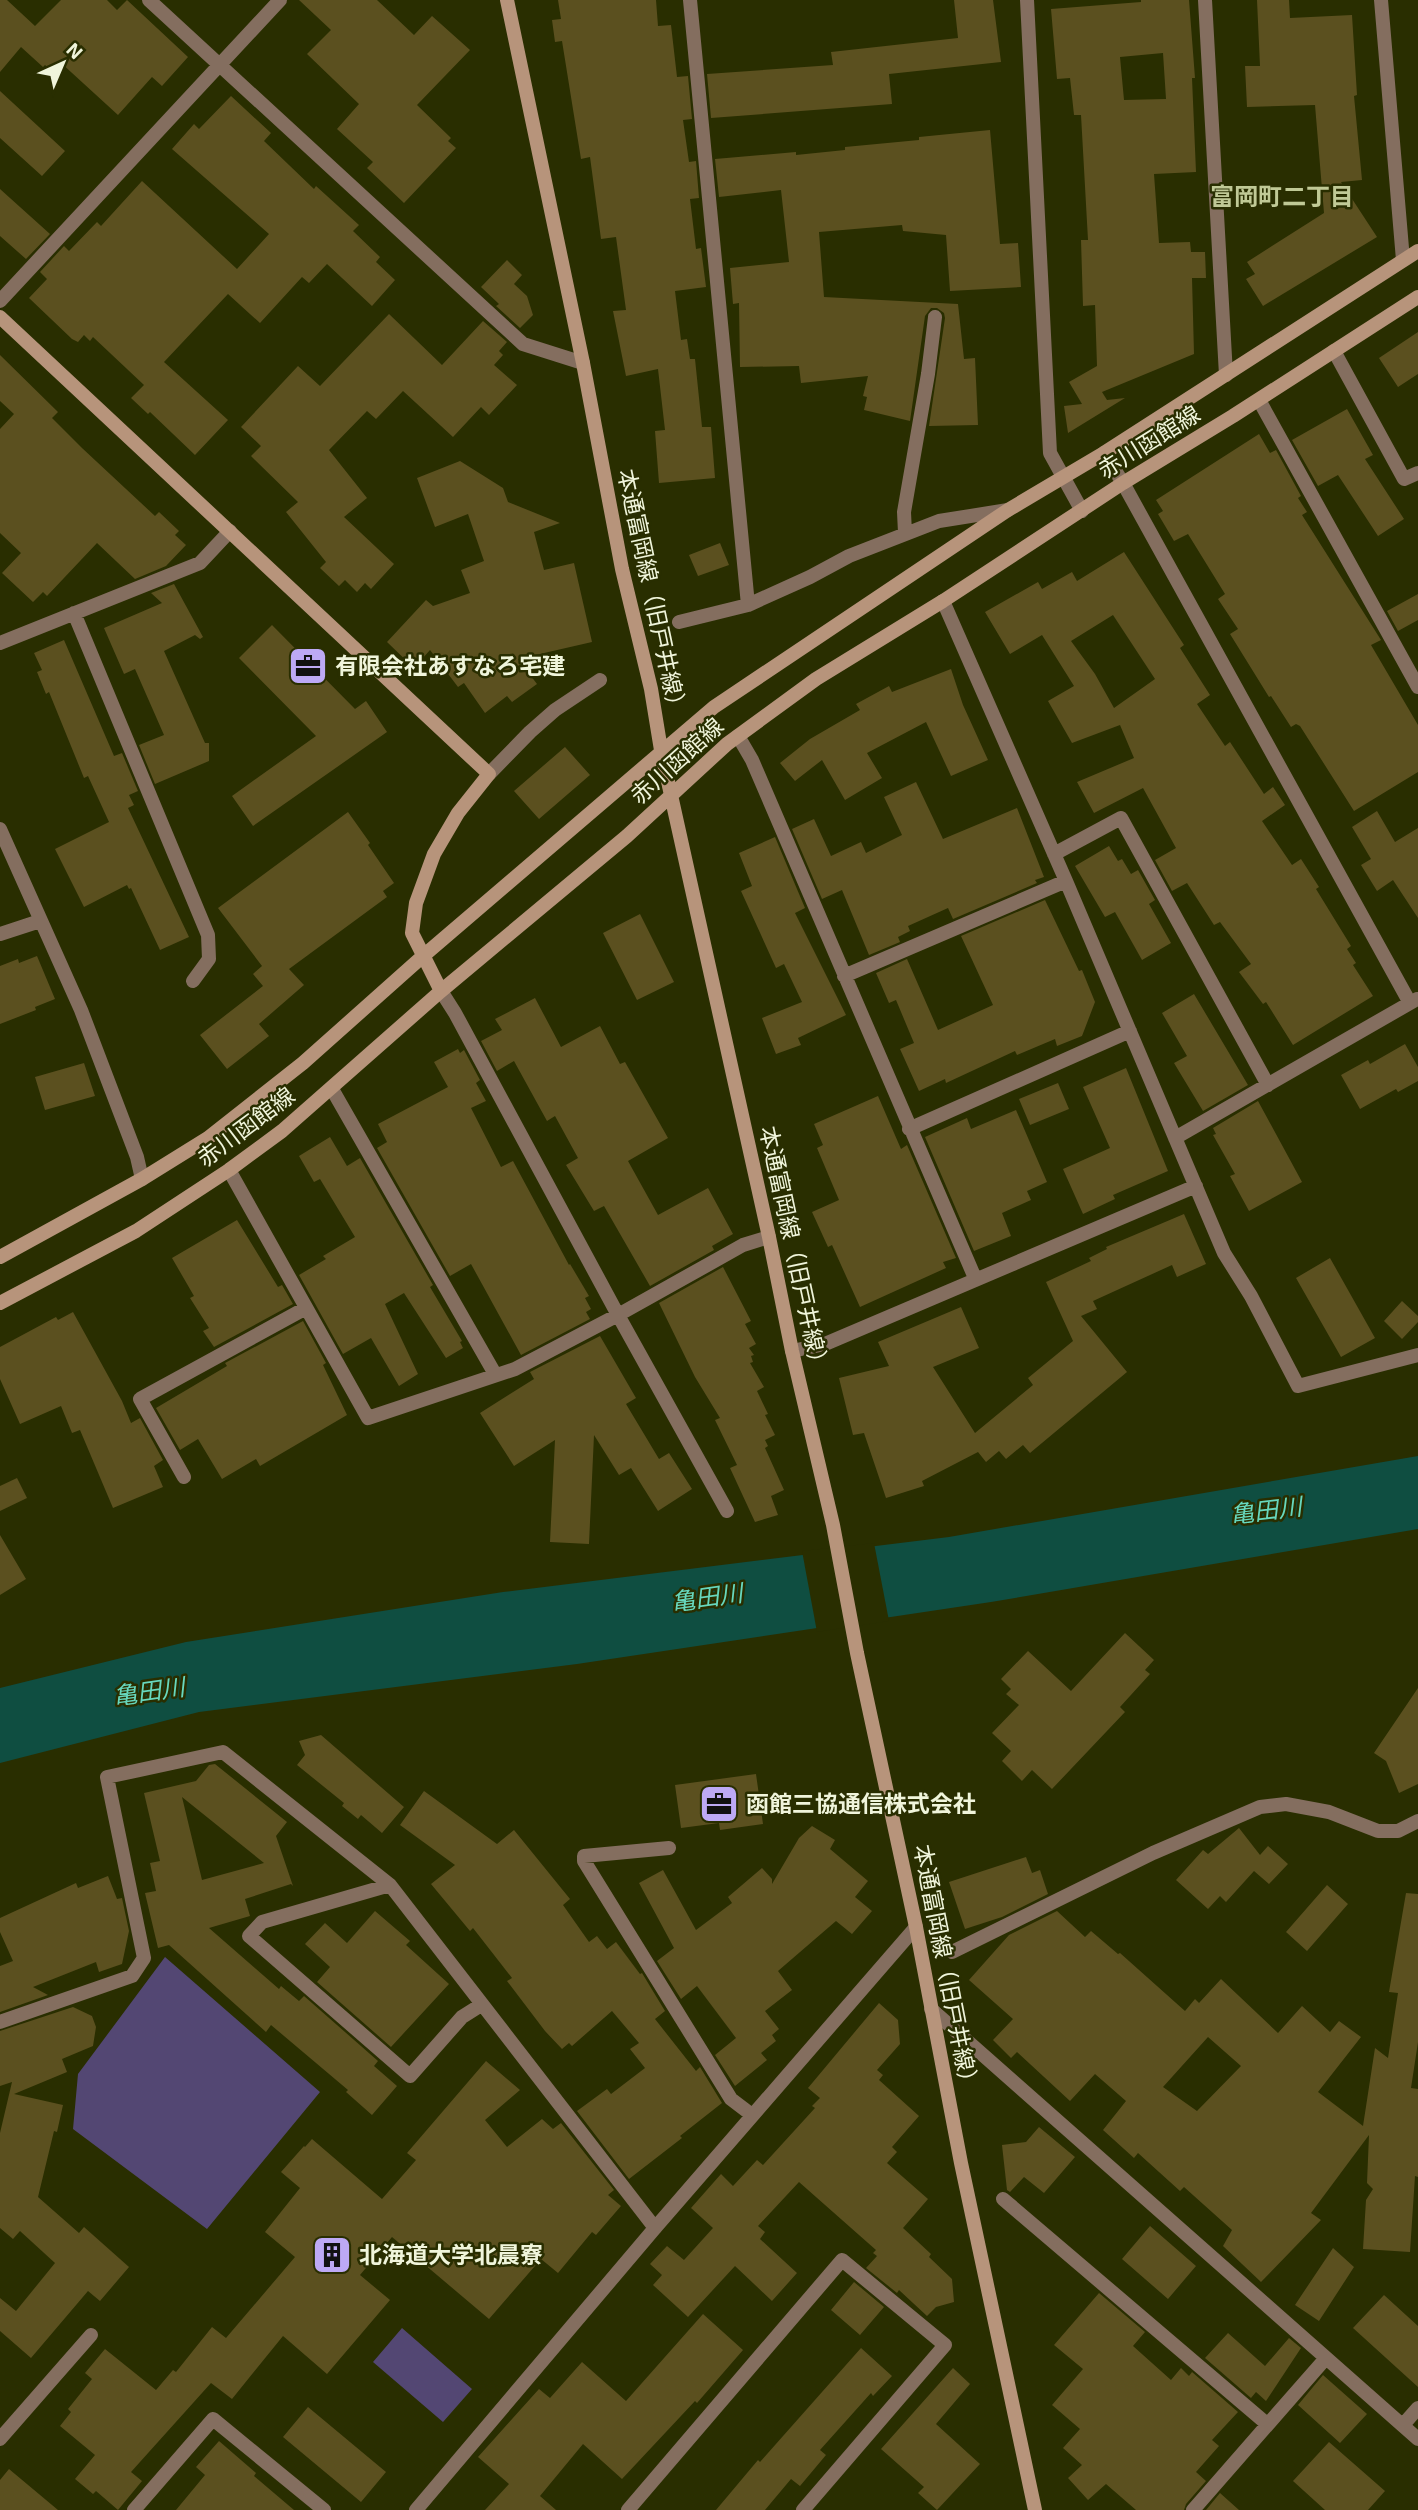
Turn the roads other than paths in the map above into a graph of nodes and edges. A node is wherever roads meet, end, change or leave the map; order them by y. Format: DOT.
graph roads {
  1 [pos="149,0"];
  2 [pos="279,0"];
  3 [pos="507,0"];
  4 [pos="690,0"];
  5 [pos="1027,0"];
  6 [pos="1206,0"];
  7 [pos="1381,0"];
  8 [pos="219,65"];
  9 [pos="1418,251"];
  10 [pos="1404,260"];
  11 [pos="1418,297"];
  12 [pos="0,301"];
  13 [pos="0,317"];
  14 [pos="935,317"];
  15 [pos="1334,351"];
  16 [pos="583,363"];
  17 [pos="1226,375"];
  18 [pos="1259,400"];
  19 [pos="1104,453"];
  20 [pos="1418,473"];
  21 [pos="1063,478"];
  22 [pos="1123,484"];
  23 [pos="1008,510"];
  24 [pos="1082,511"];
  25 [pos="230,531"];
  26 [pos="905,533"];
  27 [pos="943,601"];
  28 [pos="748,605"];
  29 [pos="74,613"];
  30 [pos="679,622"];
  31 [pos="0,643"];
  32 [pos="600,680"];
  33 [pos="1418,687"];
  34 [pos="738,736"];
  35 [pos="661,750"];
  36 [pos="489,774"];
  37 [pos="673,795"];
  38 [pos="0,828"];
  39 [pos="1054,854"];
  40 [pos="1066,881"];
  41 [pos="40,921"];
  42 [pos="0,934"];
  43 [pos="422,957"];
  44 [pos="844,976"];
  45 [pos="193,981"];
  46 [pos="441,991"];
  47 [pos="1414,1001"];
  48 [pos="1130,1031"];
  49 [pos="1268,1086"];
  50 [pos="332,1089"];
  51 [pos="909,1129"];
  52 [pos="1175,1138"];
  53 [pos="229,1170"];
  54 [pos="142,1179"];
  55 [pos="1196,1186"];
  56 [pos="769,1237"];
  57 [pos="0,1257"];
  58 [pos="975,1279"];
  59 [pos="0,1303"];
  60 [pos="306,1308"];
  61 [pos="618,1315"];
  62 [pos="792,1351"];
  63 [pos="1418,1355"];
  64 [pos="495,1374"];
  65 [pos="184,1477"];
  66 [pos="727,1511"];
  67 [pos="1418,1821"];
  68 [pos="669,1848"];
  69 [pos="390,1885"];
  70 [pos="916,1927"];
  71 [pos="953,1952"];
  72 [pos="481,2005"];
  73 [pos="931,2009"];
  74 [pos="0,2022"];
  75 [pos="752,2115"];
  76 [pos="1003,2199"];
  77 [pos="654,2228"];
  78 [pos="91,2335"];
  79 [pos="1326,2358"];
  80 [pos="1418,2408"];
  81 [pos="1267,2424"];
  82 [pos="1403,2425"];
  83 [pos="0,2439"];
  84 [pos="1418,2439"];
  85 [pos="134,2510"];
  86 [pos="324,2510"];
  87 [pos="416,2510"];
  88 [pos="628,2510"];
  89 [pos="803,2510"];
  90 [pos="1035,2510"];
  91 [pos="1193,2510"];
  1 -- 8 [label="street"];
  2 -- 8 [label="street"];
  3 -- 16 [label="main road, 本通富岡線（旧戸井線）"];
  4 -- 28 [label="street"];
  5 -- 21 [label="street"];
  6 -- 17 [label="street"];
  7 -- 10 [label="street"];
  8 -- 12 [label="street"];
  8 -- 16 [label="street"];
  9 -- 10 [label="main road, 赤川函館線"];
  10 -- 17 [label="main road, 赤川函館線"];
  11 -- 15 [label="main road, 赤川函館線"];
  13 -- 25 [label="main road"];
  14 -- 26 [label="street"];
  15 -- 18 [label="main road, 赤川函館線"];
  15 -- 20 [label="street"];
  16 -- 35 [label="main road, 本通富岡線（旧戸井線）"];
  17 -- 19 [label="main road, 赤川函館線"];
  18 -- 22 [label="main road, 赤川函館線"];
  18 -- 33 [label="street"];
  19 -- 21 [label="main road, 赤川函館線"];
  19 -- 22 [label="street"];
  21 -- 23 [label="main road, 赤川函館線"];
  21 -- 24 [label="street"];
  22 -- 24 [label="main road, 赤川函館線"];
  22 -- 47 [label="street"];
  23 -- 26 [label="street"];
  23 -- 35 [label="main road, 赤川函館線"];
  24 -- 27 [label="main road, 赤川函館線"];
  25 -- 29 [label="street"];
  25 -- 36 [label="main road"];
  26 -- 28 [label="street"];
  27 -- 34 [label="main road, 赤川函館線"];
  27 -- 39 [label="street"];
  28 -- 30 [label="street"];
  29 -- 31 [label="street"];
  29 -- 45 [label="street"];
  32 -- 36 [label="street"];
  34 -- 37 [label="main road, 赤川函館線"];
  34 -- 44 [label="street"];
  35 -- 37 [label="main road, 本通富岡線（旧戸井線）"];
  35 -- 43 [label="main road, 赤川函館線"];
  36 -- 43 [label="main road"];
  37 -- 46 [label="main road, 赤川函館線"];
  37 -- 56 [label="main road, 本通富岡線（旧戸井線）"];
  38 -- 41 [label="street"];
  39 -- 40 [label="street"];
  39 -- 49 [label="street"];
  40 -- 44 [label="street"];
  40 -- 48 [label="street"];
  41 -- 42 [label="street"];
  41 -- 54 [label="street"];
  43 -- 46 [label="main road"];
  43 -- 54 [label="main road, 赤川函館線"];
  44 -- 51 [label="street"];
  46 -- 50 [label="main road, 赤川函館線"];
  46 -- 61 [label="street"];
  47 -- 49 [label="street"];
  48 -- 51 [label="street"];
  48 -- 52 [label="street"];
  49 -- 52 [label="street"];
  50 -- 53 [label="main road, 赤川函館線"];
  50 -- 64 [label="street"];
  51 -- 58 [label="street"];
  52 -- 55 [label="street"];
  53 -- 59 [label="main road, 赤川函館線"];
  53 -- 60 [label="street"];
  54 -- 57 [label="main road, 赤川函館線"];
  55 -- 58 [label="street"];
  55 -- 63 [label="street"];
  56 -- 61 [label="street"];
  56 -- 62 [label="main road, 本通富岡線（旧戸井線）"];
  58 -- 62 [label="street"];
  60 -- 64 [label="street"];
  60 -- 65 [label="street"];
  61 -- 64 [label="street"];
  61 -- 66 [label="street"];
  62 -- 70 [label="main road, 本通富岡線（旧戸井線）"];
  67 -- 71 [label="street"];
  68 -- 75 [label="street"];
  69 -- 72 [label="street"];
  69 -- 72 [label="street"];
  69 -- 74 [label="street"];
  70 -- 73 [label="main road, 本通富岡線（旧戸井線）"];
  70 -- 75 [label="street"];
  72 -- 77 [label="street"];
  73 -- 79 [label="street"];
  73 -- 90 [label="main road, 本通富岡線（旧戸井線）"];
  75 -- 77 [label="street"];
  76 -- 81 [label="street"];
  77 -- 87 [label="street"];
  78 -- 83 [label="street"];
  79 -- 81 [label="street"];
  79 -- 82 [label="street"];
  80 -- 82 [label="street"];
  81 -- 91 [label="street"];
  82 -- 84 [label="street"];
  85 -- 86 [label="street"];
  88 -- 89 [label="street"];
}
